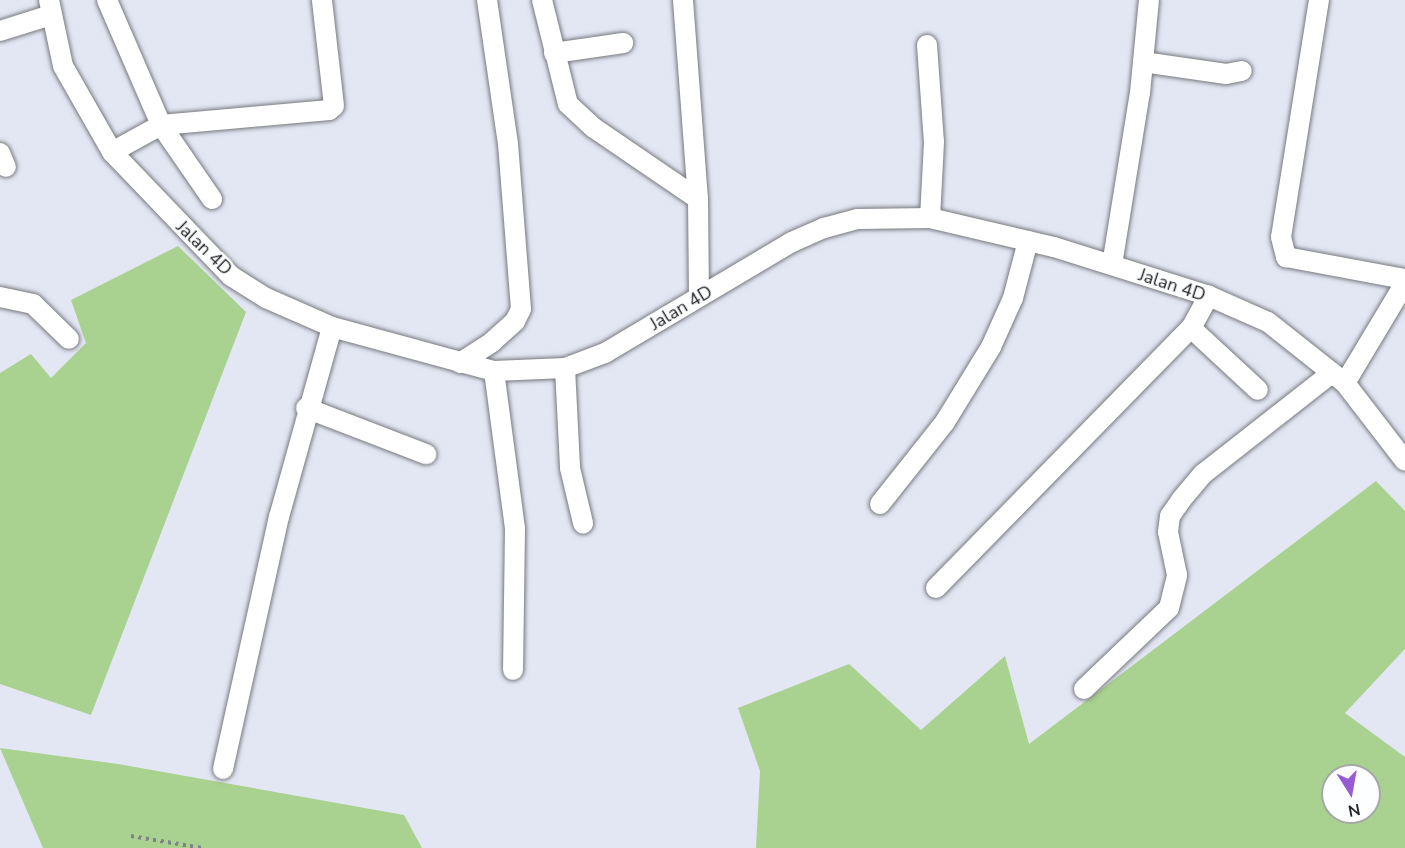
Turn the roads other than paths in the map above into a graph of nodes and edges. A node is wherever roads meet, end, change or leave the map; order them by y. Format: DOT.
graph roads {
  1 [pos="107,0"];
  2 [pos="322,0"];
  3 [pos="488,0"];
  4 [pos="542,0"];
  5 [pos="683,0"];
  6 [pos="1149,0"];
  7 [pos="1319,0"];
  8 [pos="50,7"];
  9 [pos="0,31"];
  10 [pos="623,43"];
  11 [pos="927,45"];
  12 [pos="554,53"];
  13 [pos="1143,62"];
  14 [pos="1242,71"];
  15 [pos="161,125"];
  16 [pos="112,152"];
  17 [pos="212,199"];
  18 [pos="698,199"];
  19 [pos="930,218"];
  20 [pos="1028,241"];
  21 [pos="1112,266"];
  22 [pos="1405,279"];
  23 [pos="1405,283"];
  24 [pos="1209,296"];
  25 [pos="0,297"];
  26 [pos="699,297"];
  27 [pos="332,327"];
  28 [pos="1191,328"];
  29 [pos="69,339"];
  30 [pos="460,363"];
  31 [pos="565,368"];
  32 [pos="494,371"];
  33 [pos="1339,378"];
  34 [pos="1258,390"];
  35 [pos="306,408"];
  36 [pos="426,454"];
  37 [pos="1405,461"];
  38 [pos="880,504"];
  39 [pos="583,523"];
  40 [pos="936,588"];
  41 [pos="513,670"];
  42 [pos="1084,689"];
  43 [pos="223,769"];
  1 -- 15 [label="street"];
  2 -- 15 [label="street"];
  3 -- 30 [label="street"];
  4 -- 12 [label="street"];
  5 -- 18 [label="street"];
  6 -- 13 [label="street"];
  7 -- 22 [label="street"];
  8 -- 9 [label="street"];
  8 -- 16 [label="street, Jalan 4D"];
  10 -- 12 [label="street"];
  11 -- 19 [label="street"];
  12 -- 18 [label="street"];
  13 -- 14 [label="street"];
  13 -- 21 [label="street"];
  15 -- 16 [label="street"];
  15 -- 17 [label="street"];
  16 -- 27 [label="street, Jalan 4D"];
  18 -- 26 [label="street"];
  19 -- 20 [label="street, Jalan 4D"];
  19 -- 26 [label="street, Jalan 4D"];
  20 -- 21 [label="street, Jalan 4D"];
  20 -- 38 [label="street"];
  21 -- 24 [label="street, Jalan 4D"];
  23 -- 33 [label="street"];
  24 -- 28 [label="street"];
  24 -- 33 [label="street, Jalan 4D"];
  25 -- 29 [label="street"];
  26 -- 31 [label="street, Jalan 4D"];
  27 -- 30 [label="street, Jalan 4D"];
  27 -- 35 [label="street"];
  28 -- 34 [label="street"];
  28 -- 40 [label="street"];
  30 -- 32 [label="street, Jalan 4D"];
  31 -- 32 [label="street, Jalan 4D"];
  31 -- 39 [label="street"];
  32 -- 41 [label="street"];
  33 -- 37 [label="street, Jalan 4D"];
  33 -- 42 [label="street"];
  35 -- 36 [label="street"];
  35 -- 43 [label="street"];
}
